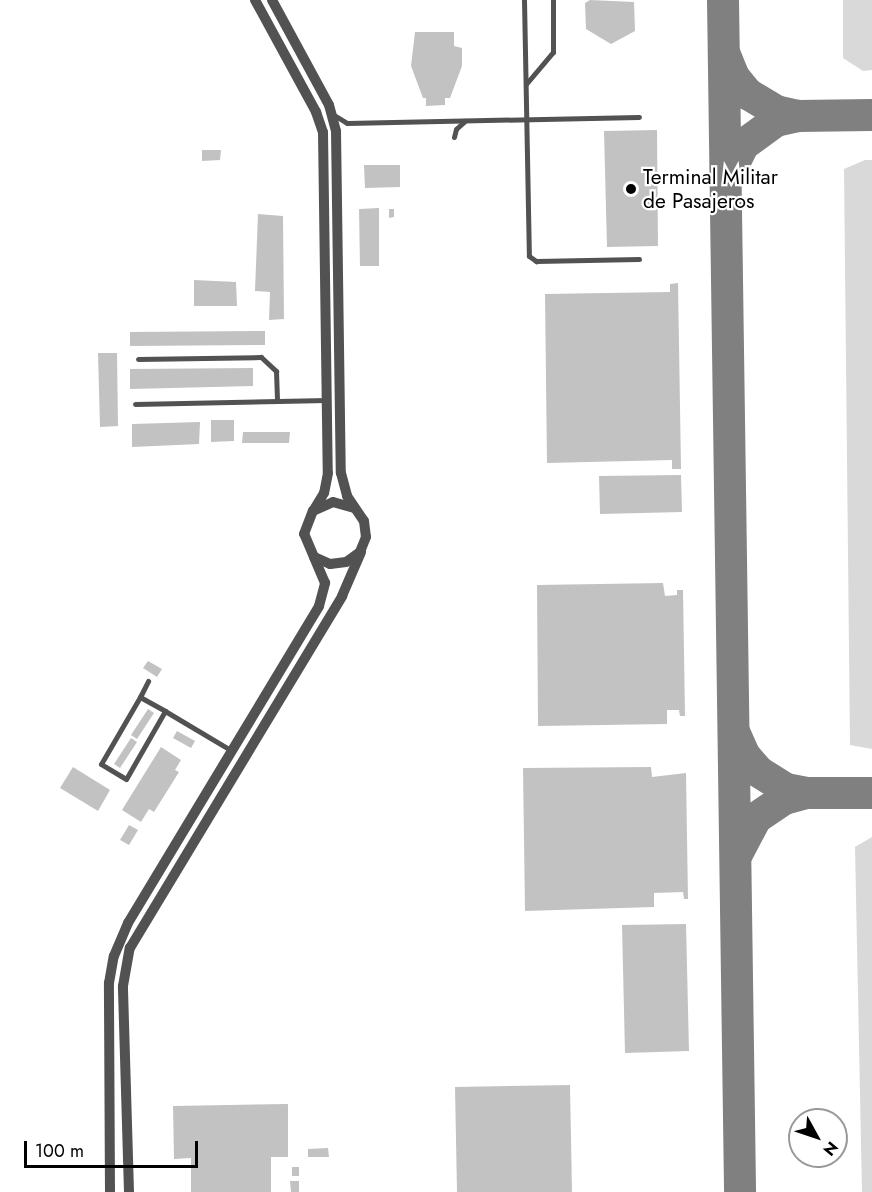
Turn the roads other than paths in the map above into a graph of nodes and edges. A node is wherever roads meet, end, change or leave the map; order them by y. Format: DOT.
graph roads {
  1 [pos="255,0"];
  2 [pos="272,0"];
  3 [pos="524,0"];
  4 [pos="553,0"];
  5 [pos="525,62"];
  6 [pos="538,70"];
  7 [pos="525,85"];
  8 [pos="332,110"];
  9 [pos="639,117"];
  10 [pos="526,119"];
  11 [pos="469,120"];
  12 [pos="439,121"];
  13 [pos="347,123"];
  14 [pos="336,139"];
  15 [pos="323,155"];
  16 [pos="337,156"];
  17 [pos="639,259"];
  18 [pos="138,359"];
  19 [pos="327,400"];
  20 [pos="277,401"];
  21 [pos="135,404"];
  22 [pos="354,508"];
  23 [pos="313,511"];
  24 [pos="364,545"];
  25 [pos="314,556"];
  26 [pos="148,681"];
  27 [pos="140,697"];
  28 [pos="165,711"];
  29 [pos="232,751"];
  30 [pos="110,1192"];
  31 [pos="129,1192"];
  1 -- 15 [label="street"];
  2 -- 8 [label="street"];
  3 -- 5 [label="lane"];
  4 -- 6 [label="lane"];
  5 -- 6 [label="lane"];
  5 -- 7 [label="lane"];
  6 -- 7 [label="lane"];
  7 -- 10 [label="lane"];
  8 -- 13 [label="lane"];
  8 -- 14 [label="street"];
  9 -- 10 [label="lane"];
  10 -- 11 [label="lane"];
  10 -- 17 [label="lane"];
  11 -- 12 [label="lane"];
  11 -- 12 [label="lane"];
  12 -- 13 [label="lane"];
  13 -- 14 [label="lane"];
  14 -- 16 [label="street"];
  15 -- 16 [label="street"];
  15 -- 19 [label="street"];
  16 -- 22 [label="street"];
  18 -- 20 [label="lane"];
  19 -- 20 [label="lane"];
  19 -- 23 [label="street"];
  20 -- 21 [label="lane"];
  22 -- 23 [label="street"];
  22 -- 24 [label="street"];
  23 -- 25 [label="street"];
  24 -- 25 [label="street"];
  24 -- 31 [label="street"];
  25 -- 29 [label="street"];
  26 -- 27 [label="lane"];
  27 -- 28 [label="lane"];
  27 -- 28 [label="lane"];
  28 -- 29 [label="lane"];
  29 -- 30 [label="street"];
}
